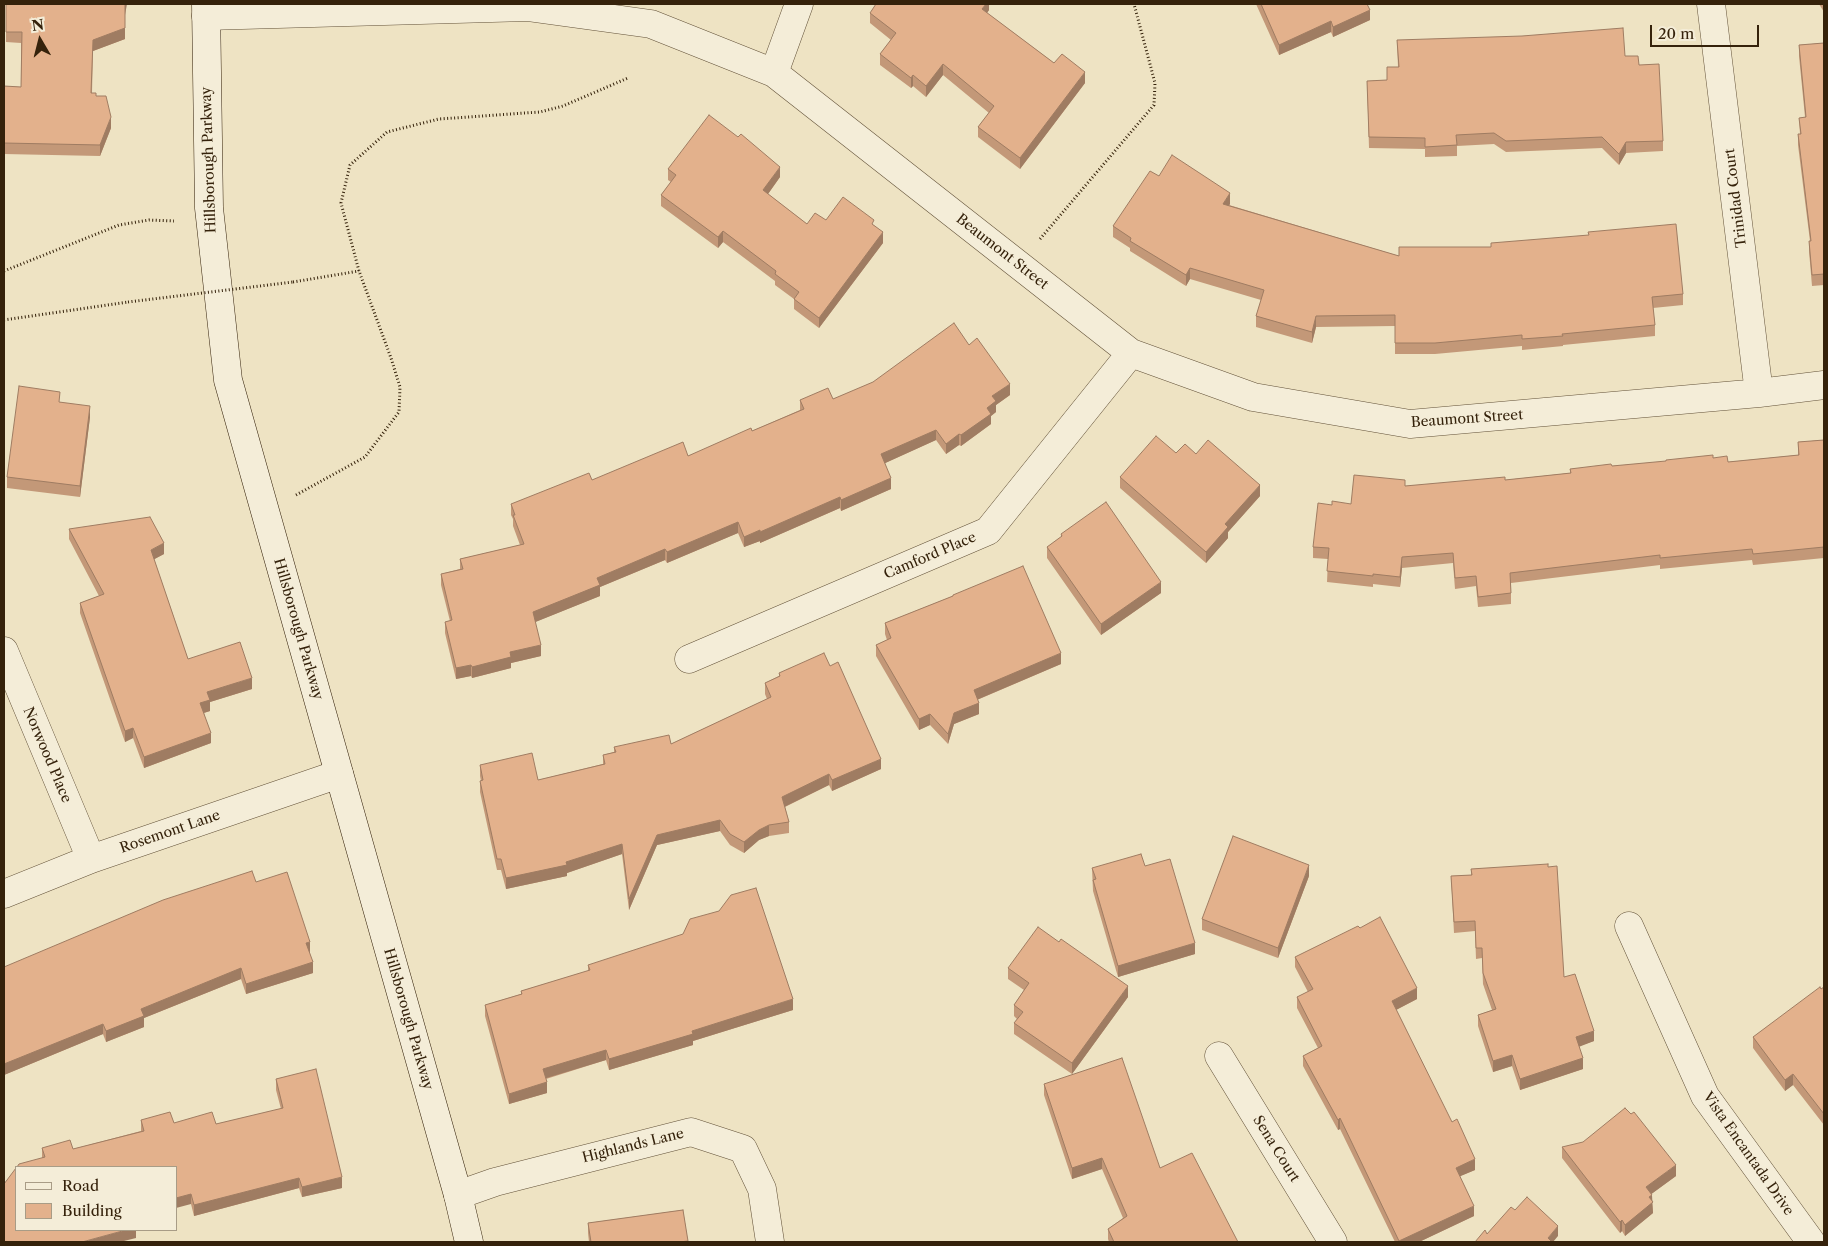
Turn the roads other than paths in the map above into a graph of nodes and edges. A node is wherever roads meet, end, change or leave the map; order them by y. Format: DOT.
graph roads {
  1 [pos="799,4"];
  2 [pos="1711,4"];
  3 [pos="206,10"];
  4 [pos="774,73"];
  5 [pos="1130,354"];
  6 [pos="1824,386"];
  7 [pos="1759,393"];
  8 [pos="4,651"];
  9 [pos="689,659"];
  10 [pos="339,774"];
  11 [pos="91,859"];
  12 [pos="4,894"];
  13 [pos="1629,926"];
  14 [pos="1219,1056"];
  15 [pos="458,1195"];
  16 [pos="469,1242"];
  17 [pos="770,1242"];
  18 [pos="1333,1242"];
  19 [pos="1811,1242"];
  1 -- 4 [label="street"];
  2 -- 7 [label="street, Trinidad Court"];
  3 -- 4 [label="street, Beaumont Street"];
  3 -- 10 [label="street, Hillsborough Parkway"];
  4 -- 5 [label="street, Beaumont Street"];
  5 -- 7 [label="street, Beaumont Street"];
  5 -- 9 [label="street, Camford Place"];
  6 -- 7 [label="street, Beaumont Street"];
  8 -- 11 [label="street, Norwood Place"];
  10 -- 11 [label="street, Rosemont Lane"];
  10 -- 15 [label="street, Hillsborough Parkway"];
  11 -- 12 [label="street, Rosemont Lane"];
  13 -- 19 [label="street, Vista Encantada Drive"];
  14 -- 18 [label="street, Sena Court"];
  15 -- 16 [label="street, Hillsborough Parkway"];
  15 -- 17 [label="street, Highlands Lane"];
}
